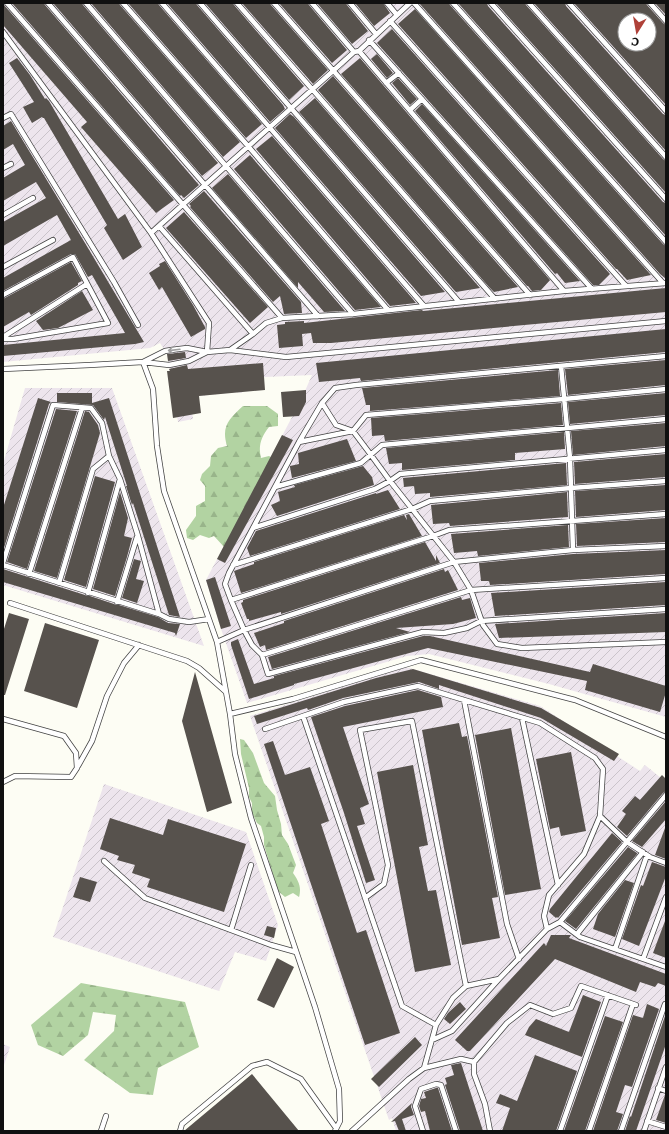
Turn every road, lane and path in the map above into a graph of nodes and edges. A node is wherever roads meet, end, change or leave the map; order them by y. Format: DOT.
graph roads {
  1 [pos="7,3"];
  2 [pos="48,3"];
  3 [pos="86,3"];
  4 [pos="123,3"];
  5 [pos="162,3"];
  6 [pos="200,3"];
  7 [pos="237,3"];
  8 [pos="274,3"];
  9 [pos="312,3"];
  10 [pos="350,3"];
  11 [pos="388,3"];
  12 [pos="410,3"];
  13 [pos="414,3"];
  14 [pos="453,3"];
  15 [pos="491,3"];
  16 [pos="529,3"];
  17 [pos="569,3"];
  18 [pos="650,3"];
  19 [pos="397,15"];
  20 [pos="390,21"];
  21 [pos="666,21"];
  22 [pos="3,32"];
  23 [pos="376,34"];
  24 [pos="369,40"];
  25 [pos="357,52"];
  26 [pos="333,71"];
  27 [pos="399,73"];
  28 [pos="386,83"];
  29 [pos="312,89"];
  30 [pos="422,99"];
  31 [pos="291,108"];
  32 [pos="410,110"];
  33 [pos="666,111"];
  34 [pos="3,118"];
  35 [pos="270,127"];
  36 [pos="248,146"];
  37 [pos="666,156"];
  38 [pos="11,164"];
  39 [pos="226,166"];
  40 [pos="3,168"];
  41 [pos="205,185"];
  42 [pos="33,198"];
  43 [pos="666,199"];
  44 [pos="183,205"];
  45 [pos="3,215"];
  46 [pos="158,226"];
  47 [pos="152,233"];
  48 [pos="53,240"];
  49 [pos="666,242"];
  50 [pos="3,267"];
  51 [pos="664,283"];
  52 [pos="87,284"];
  53 [pos="626,286"];
  54 [pos="592,289"];
  55 [pos="564,291"];
  56 [pos="3,295"];
  57 [pos="530,295"];
  58 [pos="495,299"];
  59 [pos="459,302"];
  60 [pos="424,306"];
  61 [pos="388,310"];
  62 [pos="353,314"];
  63 [pos="318,316"];
  64 [pos="282,318"];
  65 [pos="666,321"];
  66 [pos="138,325"];
  67 [pos="253,334"];
  68 [pos="3,338"];
  69 [pos="230,350"];
  70 [pos="207,352"];
  71 [pos="666,356"];
  72 [pos="143,362"];
  73 [pos="562,366"];
  74 [pos="3,369"];
  75 [pos="666,389"];
  76 [pos="564,399"];
  77 [pos="322,403"];
  78 [pos="82,408"];
  79 [pos="666,419"];
  80 [pos="567,428"];
  81 [pos="353,431"];
  82 [pos="299,442"];
  83 [pos="666,450"];
  84 [pos="371,455"];
  85 [pos="109,456"];
  86 [pos="570,458"];
  87 [pos="120,479"];
  88 [pos="666,481"];
  89 [pos="390,482"];
  90 [pos="275,487"];
  91 [pos="571,488"];
  92 [pos="412,508"];
  93 [pos="666,514"];
  94 [pos="572,521"];
  95 [pos="253,528"];
  96 [pos="138,536"];
  97 [pos="433,536"];
  98 [pos="666,546"];
  99 [pos="573,550"];
  100 [pos="454,562"];
  101 [pos="3,564"];
  102 [pos="233,565"];
  103 [pos="29,574"];
  104 [pos="666,578"];
  105 [pos="59,583"];
  106 [pos="471,590"];
  107 [pos="88,593"];
  108 [pos="231,600"];
  109 [pos="117,602"];
  110 [pos="10,603"];
  111 [pos="666,609"];
  112 [pos="159,614"];
  113 [pos="209,619"];
  114 [pos="482,621"];
  115 [pos="244,630"];
  116 [pos="217,642"];
  117 [pos="666,642"];
  118 [pos="139,645"];
  119 [pos="262,655"];
  120 [pos="226,692"];
  121 [pos="464,700"];
  122 [pos="230,714"];
  123 [pos="303,716"];
  124 [pos="522,718"];
  125 [pos="3,719"];
  126 [pos="265,729"];
  127 [pos="666,737"];
  128 [pos="77,768"];
  129 [pos="3,782"];
  130 [pos="666,795"];
  131 [pos="600,816"];
  132 [pos="627,842"];
  133 [pos="645,854"];
  134 [pos="104,861"];
  135 [pos="666,863"];
  136 [pos="252,866"];
  137 [pos="558,885"];
  138 [pos="666,897"];
  139 [pos="365,898"];
  140 [pos="560,922"];
  141 [pos="547,929"];
  142 [pos="231,930"];
  143 [pos="577,934"];
  144 [pos="615,949"];
  145 [pos="296,952"];
  146 [pos="519,959"];
  147 [pos="643,959"];
  148 [pos="666,967"];
  149 [pos="499,979"];
  150 [pos="466,986"];
  151 [pos="608,995"];
  152 [pos="665,1004"];
  153 [pos="436,1024"];
  154 [pos="432,1040"];
  155 [pos="474,1062"];
  156 [pos="666,1067"];
  157 [pos="424,1068"];
  158 [pos="658,1088"];
  159 [pos="666,1091"];
  160 [pos="106,1116"];
  161 [pos="647,1121"];
  162 [pos="666,1127"];
  163 [pos="336,1130"];
  164 [pos="101,1131"];
  165 [pos="180,1131"];
  166 [pos="352,1131"];
  167 [pos="423,1131"];
  168 [pos="456,1131"];
  169 [pos="490,1131"];
  170 [pos="560,1131"];
  171 [pos="589,1131"];
  172 [pos="622,1131"];
  173 [pos="644,1131"];
  1 -- 44 [label="lane"];
  2 -- 41 [label="lane"];
  3 -- 39 [label="lane"];
  4 -- 36 [label="lane"];
  5 -- 35 [label="lane"];
  6 -- 31 [label="lane"];
  7 -- 29 [label="lane"];
  8 -- 26 [label="lane"];
  9 -- 25 [label="lane"];
  10 -- 23 [label="lane"];
  11 -- 19 [label="lane"];
  12 -- 19 [label="lane"];
  13 -- 51 [label="lane"];
  14 -- 49 [label="lane"];
  15 -- 43 [label="lane"];
  16 -- 37 [label="lane"];
  17 -- 33 [label="lane"];
  18 -- 21 [label="lane"];
  19 -- 20 [label="lane"];
  20 -- 23 [label="lane"];
  20 -- 53 [label="lane"];
  22 -- 47 [label="lane"];
  23 -- 24 [label="lane"];
  24 -- 25 [label="lane"];
  24 -- 27 [label="lane"];
  25 -- 26 [label="lane"];
  25 -- 28 [label="lane"];
  26 -- 29 [label="lane"];
  26 -- 57 [label="lane"];
  27 -- 28 [label="lane"];
  27 -- 30 [label="lane"];
  28 -- 32 [label="lane"];
  29 -- 31 [label="lane"];
  29 -- 58 [label="lane"];
  30 -- 32 [label="lane"];
  30 -- 54 [label="lane"];
  31 -- 35 [label="lane"];
  31 -- 59 [label="lane"];
  32 -- 55 [label="lane"];
  34 -- 66 [label="lane"];
  35 -- 36 [label="lane"];
  35 -- 60 [label="lane"];
  36 -- 39 [label="lane"];
  36 -- 61 [label="lane"];
  38 -- 40 [label="lane"];
  39 -- 41 [label="lane"];
  39 -- 62 [label="lane"];
  41 -- 44 [label="lane"];
  41 -- 63 [label="lane"];
  42 -- 45 [label="lane"];
  44 -- 46 [label="lane"];
  44 -- 64 [label="lane"];
  46 -- 47 [label="lane"];
  46 -- 67 [label="lane"];
  47 -- 70 [label="lane"];
  48 -- 50 [label="lane"];
  51 -- 53 [label="lane"];
  52 -- 56 [label="lane"];
  52 -- 68 [label="lane"];
  52 -- 68 [label="lane"];
  53 -- 54 [label="lane"];
  54 -- 55 [label="lane"];
  55 -- 57 [label="lane"];
  57 -- 58 [label="lane"];
  58 -- 59 [label="lane"];
  59 -- 60 [label="lane"];
  60 -- 61 [label="lane"];
  61 -- 62 [label="lane"];
  62 -- 63 [label="lane"];
  63 -- 64 [label="lane"];
  64 -- 67 [label="lane"];
  65 -- 69 [label="lane"];
  67 -- 69 [label="lane"];
  69 -- 70 [label="lane"];
  70 -- 72 [label="lane"];
  70 -- 72 [label="lane, one-way"];
  71 -- 73 [label="lane"];
  72 -- 74 [label="lane"];
  72 -- 113 [label="lane"];
  73 -- 76 [label="lane"];
  73 -- 77 [label="lane"];
  75 -- 76 [label="lane"];
  76 -- 80 [label="lane"];
  76 -- 81 [label="lane"];
  77 -- 81 [label="lane"];
  77 -- 82 [label="lane"];
  78 -- 85 [label="lane"];
  78 -- 101 [label="lane"];
  78 -- 103 [label="lane"];
  79 -- 80 [label="lane"];
  80 -- 84 [label="lane"];
  80 -- 86 [label="lane"];
  81 -- 82 [label="lane"];
  81 -- 84 [label="lane"];
  82 -- 90 [label="lane"];
  83 -- 86 [label="lane"];
  84 -- 89 [label="lane"];
  84 -- 90 [label="lane"];
  85 -- 87 [label="lane"];
  85 -- 105 [label="lane"];
  86 -- 89 [label="lane"];
  86 -- 91 [label="lane"];
  87 -- 96 [label="lane"];
  87 -- 107 [label="lane"];
  88 -- 91 [label="lane"];
  89 -- 92 [label="lane"];
  89 -- 95 [label="lane"];
  90 -- 95 [label="lane"];
  91 -- 92 [label="lane"];
  91 -- 94 [label="lane"];
  92 -- 97 [label="lane"];
  92 -- 102 [label="lane"];
  93 -- 94 [label="lane"];
  94 -- 97 [label="lane"];
  94 -- 99 [label="lane"];
  95 -- 102 [label="lane"];
  96 -- 109 [label="lane"];
  96 -- 112 [label="lane"];
  97 -- 100 [label="lane"];
  97 -- 108 [label="lane"];
  98 -- 99 [label="lane"];
  99 -- 100 [label="lane"];
  100 -- 106 [label="lane"];
  100 -- 115 [label="lane"];
  101 -- 103 [label="lane"];
  102 -- 108 [label="lane"];
  103 -- 105 [label="lane"];
  104 -- 106 [label="lane"];
  105 -- 107 [label="lane"];
  106 -- 114 [label="lane"];
  106 -- 119 [label="lane"];
  107 -- 109 [label="lane"];
  108 -- 115 [label="lane"];
  109 -- 112 [label="lane"];
  110 -- 118 [label="lane"];
  111 -- 114 [label="lane"];
  112 -- 113 [label="lane"];
  113 -- 116 [label="lane"];
  114 -- 117 [label="lane"];
  114 -- 119 [label="lane"];
  115 -- 116 [label="lane"];
  115 -- 119 [label="lane"];
  116 -- 120 [label="lane"];
  118 -- 120 [label="lane"];
  118 -- 128 [label="lane"];
  120 -- 122 [label="lane"];
  121 -- 123 [label="lane"];
  121 -- 124 [label="lane"];
  121 -- 146 [label="lane"];
  122 -- 127 [label="lane"];
  122 -- 145 [label="lane"];
  123 -- 126 [label="lane"];
  123 -- 139 [label="lane"];
  124 -- 131 [label="lane"];
  124 -- 137 [label="lane"];
  125 -- 128 [label="lane"];
  128 -- 129 [label="lane"];
  130 -- 132 [label="lane"];
  131 -- 132 [label="lane"];
  131 -- 137 [label="lane"];
  132 -- 133 [label="lane"];
  132 -- 140 [label="lane"];
  133 -- 135 [label="lane"];
  133 -- 143 [label="lane"];
  133 -- 144 [label="lane"];
  134 -- 142 [label="lane"];
  136 -- 142 [label="lane"];
  137 -- 141 [label="lane"];
  138 -- 147 [label="lane"];
  139 -- 150 [label="lane"];
  139 -- 153 [label="lane"];
  140 -- 141 [label="lane"];
  140 -- 143 [label="lane"];
  141 -- 146 [label="lane"];
  142 -- 145 [label="lane"];
  143 -- 144 [label="lane"];
  144 -- 147 [label="lane"];
  145 -- 163 [label="lane"];
  146 -- 149 [label="lane"];
  147 -- 148 [label="lane"];
  149 -- 150 [label="lane"];
  149 -- 154 [label="lane"];
  150 -- 153 [label="lane"];
  151 -- 155 [label="lane"];
  151 -- 170 [label="lane"];
  151 -- 171 [label="lane"];
  152 -- 172 [label="lane"];
  153 -- 154 [label="lane"];
  154 -- 157 [label="lane"];
  155 -- 157 [label="lane"];
  155 -- 169 [label="lane"];
  156 -- 158 [label="lane"];
  157 -- 166 [label="lane"];
  158 -- 159 [label="lane"];
  158 -- 161 [label="lane"];
  160 -- 164 [label="lane"];
  161 -- 162 [label="lane"];
  161 -- 173 [label="lane"];
  163 -- 165 [label="lane"];
  167 -- 168 [label="lane"];
}
